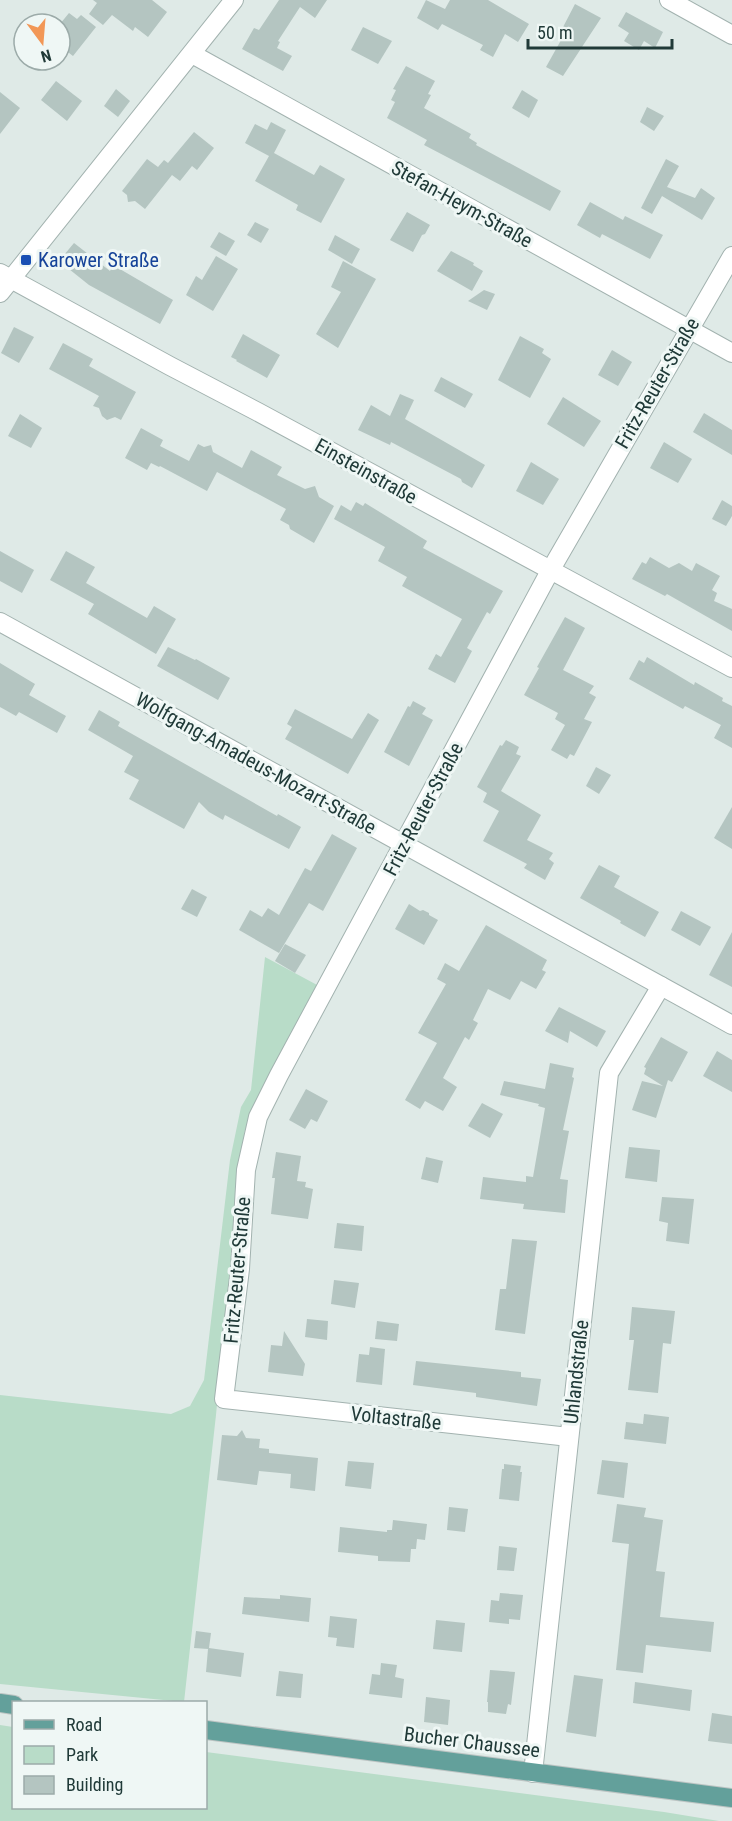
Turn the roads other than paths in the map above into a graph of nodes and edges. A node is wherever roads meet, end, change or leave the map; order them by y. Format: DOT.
graph roads {
  1 [pos="234,0"];
  2 [pos="669,0"];
  3 [pos="732,35"];
  4 [pos="192,54"];
  5 [pos="732,256"];
  6 [pos="4,282"];
  7 [pos="688,329"];
  8 [pos="732,353"];
  9 [pos="550,571"];
  10 [pos="0,622"];
  11 [pos="732,668"];
  12 [pos="404,844"];
  13 [pos="662,986"];
  14 [pos="732,1025"];
  15 [pos="224,1399"];
  16 [pos="569,1437"];
  17 [pos="207,1730"];
  18 [pos="533,1773"];
  19 [pos="732,1798"];
  1 -- 4 [label="street"];
  2 -- 3 [label="street"];
  4 -- 6 [label="street"];
  4 -- 7 [label="street, Stefan-Heym-Straße"];
  5 -- 7 [label="street, Fritz-Reuter-Straße"];
  6 -- 9 [label="street, Einsteinstraße"];
  7 -- 8 [label="street, Stefan-Heym-Straße"];
  7 -- 9 [label="street, Fritz-Reuter-Straße"];
  9 -- 11 [label="street, Einsteinstraße"];
  9 -- 12 [label="street, Fritz-Reuter-Straße"];
  10 -- 12 [label="street, Wolfgang-Amadeus-Mozart-Straße"];
  12 -- 13 [label="street, Wolfgang-Amadeus-Mozart-Straße"];
  12 -- 15 [label="street, Fritz-Reuter-Straße"];
  13 -- 14 [label="street, Wolfgang-Amadeus-Mozart-Straße"];
  13 -- 16 [label="street, Uhlandstraße"];
  15 -- 16 [label="street, Voltastraße"];
  16 -- 18 [label="street, Uhlandstraße"];
  17 -- 18 [label="main road, Bucher Chaussee"];
  18 -- 19 [label="main road, Bucher Chaussee"];
}
